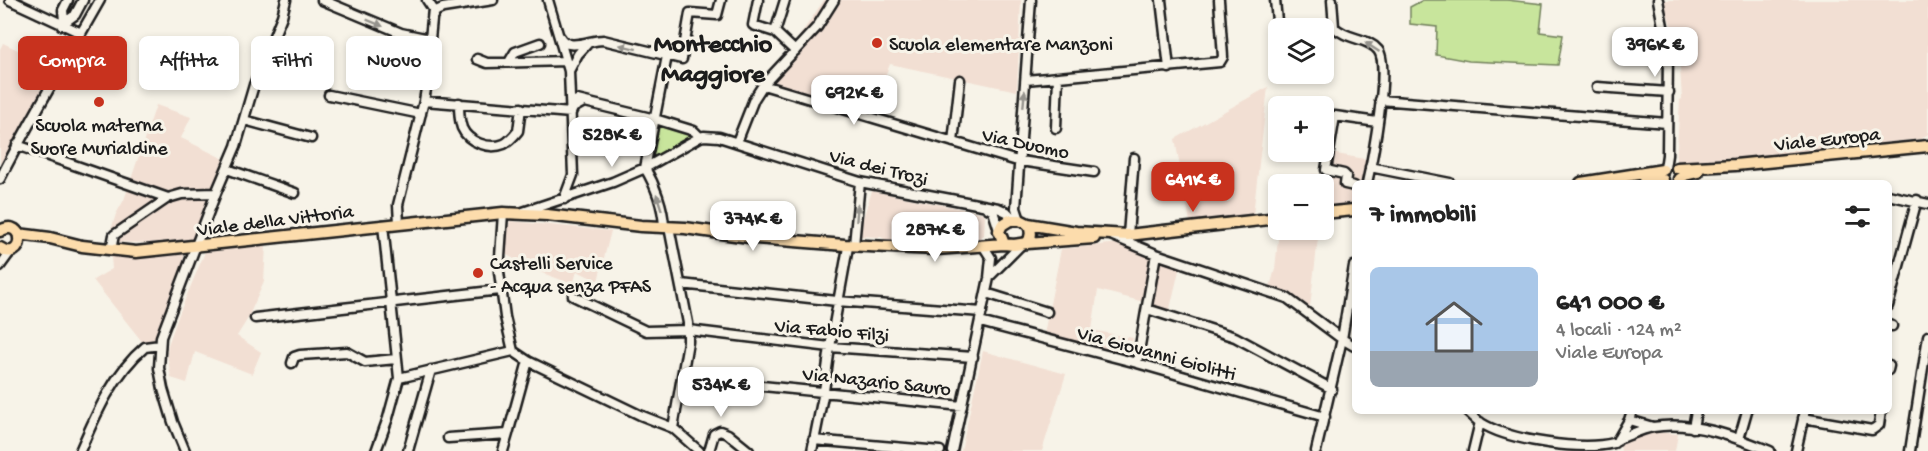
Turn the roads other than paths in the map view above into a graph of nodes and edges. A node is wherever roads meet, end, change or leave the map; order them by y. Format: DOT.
graph roads {
  1 [pos="10,0"];
  2 [pos="68,0"];
  3 [pos="83,0"];
  4 [pos="99,0"];
  5 [pos="286,0"];
  6 [pos="322,0"];
  7 [pos="427,0"];
  8 [pos="493,0"];
  9 [pos="548,0"];
  10 [pos="722,0"];
  11 [pos="758,0"];
  12 [pos="785,0"];
  13 [pos="834,0"];
  14 [pos="1031,0"];
  15 [pos="1161,0"];
  16 [pos="1219,0"];
  17 [pos="1275,0"];
  18 [pos="1332,0"];
  19 [pos="1658,0"];
  20 [pos="433,16"];
  21 [pos="1277,18"];
  22 [pos="63,23"];
  23 [pos="775,32"];
  24 [pos="81,33"];
  25 [pos="415,36"];
  26 [pos="430,36"];
  27 [pos="560,37"];
  28 [pos="589,41"];
  29 [pos="540,43"];
  30 [pos="795,51"];
  31 [pos="667,56"];
  32 [pos="477,59"];
  33 [pos="566,61"];
  34 [pos="509,63"];
  35 [pos="1169,68"];
  36 [pos="569,71"];
  37 [pos="1058,77"];
  38 [pos="960,80"];
  39 [pos="1026,80"];
  40 [pos="763,85"];
  41 [pos="1597,87"];
  42 [pos="426,90"];
  43 [pos="1669,92"];
  44 [pos="571,93"];
  45 [pos="329,95"];
  46 [pos="1380,100"];
  47 [pos="424,101"];
  48 [pos="582,103"];
  49 [pos="459,104"];
  50 [pos="522,108"];
  51 [pos="571,113"];
  52 [pos="421,114"];
  53 [pos="1335,116"];
  54 [pos="655,119"];
  55 [pos="244,120"];
  56 [pos="1377,122"];
  57 [pos="1667,123"];
  58 [pos="1056,128"];
  59 [pos="700,137"];
  60 [pos="310,138"];
  61 [pos="737,142"];
  62 [pos="953,142"];
  63 [pos="17,144"];
  64 [pos="1926,146"];
  65 [pos="1134,158"];
  66 [pos="1019,161"];
  67 [pos="1371,167"];
  68 [pos="645,168"];
  69 [pos="227,169"];
  70 [pos="1094,172"];
  71 [pos="573,176"];
  72 [pos="1669,176"];
  73 [pos="0,179"];
  74 [pos="1368,180"];
  75 [pos="1435,180"];
  76 [pos="1602,180"];
  77 [pos="860,182"];
  78 [pos="1352,186"];
  79 [pos="587,192"];
  80 [pos="216,193"];
  81 [pos="295,194"];
  82 [pos="1892,196"];
  83 [pos="168,198"];
  84 [pos="564,199"];
  85 [pos="1917,200"];
  86 [pos="1928,204"];
  87 [pos="980,205"];
  88 [pos="1352,210"];
  89 [pos="1334,212"];
  90 [pos="503,213"];
  91 [pos="517,213"];
  92 [pos="1268,219"];
  93 [pos="1021,221"];
  94 [pos="399,223"];
  95 [pos="383,225"];
  96 [pos="2,229"];
  97 [pos="667,229"];
  98 [pos="999,230"];
  99 [pos="18,234"];
  100 [pos="1109,235"];
  101 [pos="1128,235"];
  102 [pos="38,236"];
  103 [pos="1006,244"];
  104 [pos="1024,244"];
  105 [pos="196,246"];
  106 [pos="851,246"];
  107 [pos="980,246"];
  108 [pos="8,249"];
  109 [pos="111,250"];
  110 [pos="1156,254"];
  111 [pos="1006,261"];
  112 [pos="1,264"];
  113 [pos="989,278"];
  114 [pos="1352,278"];
  115 [pos="681,284"];
  116 [pos="500,290"];
  117 [pos="1892,291"];
  118 [pos="986,293"];
  119 [pos="573,296"];
  120 [pos="837,301"];
  121 [pos="390,303"];
  122 [pos="1147,309"];
  123 [pos="982,312"];
  124 [pos="1047,312"];
  125 [pos="255,318"];
  126 [pos="980,322"];
  127 [pos="688,330"];
  128 [pos="1928,336"];
  129 [pos="1342,339"];
  130 [pos="160,345"];
  131 [pos="1352,345"];
  132 [pos="830,347"];
  133 [pos="513,351"];
  134 [pos="973,357"];
  135 [pos="396,359"];
  136 [pos="528,361"];
  137 [pos="292,363"];
  138 [pos="1137,363"];
  139 [pos="431,370"];
  140 [pos="399,378"];
  141 [pos="682,378"];
  142 [pos="1332,389"];
  143 [pos="824,391"];
  144 [pos="962,406"];
  145 [pos="1471,414"];
  146 [pos="1631,414"];
  147 [pos="1695,414"];
  148 [pos="1746,414"];
  149 [pos="1881,414"];
  150 [pos="1804,415"];
  151 [pos="1325,417"];
  152 [pos="1480,422"];
  153 [pos="1628,422"];
  154 [pos="1653,427"];
  155 [pos="673,428"];
  156 [pos="1693,428"];
  157 [pos="1640,432"];
  158 [pos="508,434"];
  159 [pos="447,438"];
  160 [pos="1739,439"];
  161 [pos="813,440"];
  162 [pos="1616,445"];
  163 [pos="80,451"];
  164 [pos="185,451"];
  165 [pos="376,451"];
  166 [pos="408,451"];
  167 [pos="503,451"];
  168 [pos="699,451"];
  169 [pos="709,451"];
  170 [pos="749,451"];
  171 [pos="812,451"];
  172 [pos="940,451"];
  173 [pos="952,451"];
  174 [pos="1316,451"];
  175 [pos="1473,451"];
  176 [pos="1770,451"];
  177 [pos="1796,451"];
  178 [pos="1910,451"];
  1 -- 22 [label="street"];
  2 -- 22 [label="street"];
  3 -- 22 [label="street"];
  4 -- 24 [label="street"];
  5 -- 55 [label="street"];
  6 -- 25 [label="street, one-way"];
  7 -- 20 [label="street"];
  8 -- 20 [label="street"];
  9 -- 27 [label="street"];
  10 -- 31 [label="street"];
  11 -- 23 [label="street"];
  12 -- 23 [label="street"];
  13 -- 30 [label="street"];
  14 -- 39 [label="street"];
  15 -- 35 [label="street"];
  16 -- 35 [label="street"];
  17 -- 21 [label="street"];
  46 -- 18 [label="street, one-way"];
  19 -- 43 [label="street"];
  20 -- 26 [label="street"];
  22 -- 24 [label="street"];
  23 -- 30 [label="street"];
  24 -- 63 [label="street"];
  27 -- 28 [label="street"];
  27 -- 33 [label="street"];
  31 -- 28 [label="street, one-way"];
  28 -- 36 [label="street"];
  29 -- 34 [label="street"];
  30 -- 40 [label="street"];
  31 -- 54 [label="street"];
  32 -- 34 [label="street"];
  33 -- 34 [label="street"];
  33 -- 36 [label="street"];
  35 -- 37 [label="street"];
  36 -- 44 [label="street"];
  37 -- 39 [label="street"];
  37 -- 58 [label="street"];
  38 -- 62 [label="street, Via Duomo"];
  66 -- 39 [label="street, one-way"];
  40 -- 61 [label="street"];
  40 -- 62 [label="street, Via Duomo"];
  41 -- 43 [label="street"];
  42 -- 47 [label="street"];
  43 -- 57 [label="street"];
  44 -- 48 [label="street"];
  44 -- 51 [label="street"];
  45 -- 52 [label="street"];
  46 -- 56 [label="street"];
  46 -- 57 [label="street"];
  47 -- 49 [label="street"];
  47 -- 52 [label="street"];
  48 -- 51 [label="street"];
  48 -- 54 [label="street, Via dei Trozi"];
  49 -- 50 [label="street"];
  49 -- 50 [label="street"];
  50 -- 51 [label="street"];
  51 -- 71 [label="street"];
  52 -- 94 [label="street"];
  53 -- 56 [label="street"];
  53 -- 78 [label="street"];
  54 -- 59 [label="street, Via dei Trozi"];
  54 -- 68 [label="street"];
  55 -- 60 [label="street"];
  55 -- 69 [label="street"];
  56 -- 67 [label="street"];
  57 -- 72 [label="street"];
  59 -- 61 [label="street, Via dei Trozi"];
  59 -- 68 [label="street"];
  61 -- 77 [label="street, Via dei Trozi"];
  62 -- 66 [label="street, Via Duomo"];
  63 -- 73 [label="street"];
  63 -- 83 [label="street"];
  64 -- 72 [label="main road, Viale Europa"];
  65 -- 101 [label="street"];
  66 -- 70 [label="street, Via Duomo"];
  66 -- 93 [label="street"];
  67 -- 74 [label="street"];
  67 -- 75 [label="street"];
  68 -- 79 [label="street"];
  97 -- 68 [label="street, one-way"];
  69 -- 80 [label="street"];
  69 -- 81 [label="street"];
  71 -- 79 [label="street"];
  71 -- 84 [label="street"];
  72 -- 76 [label="main road, Viale Europa"];
  77 -- 87 [label="street, Via dei Trozi"];
  106 -- 77 [label="street, one-way"];
  79 -- 84 [label="street"];
  80 -- 83 [label="street"];
  80 -- 105 [label="street"];
  82 -- 85 [label="street"];
  83 -- 109 [label="street"];
  84 -- 91 [label="street"];
  85 -- 86 [label="street"];
  85 -- 117 [label="street"];
  87 -- 93 [label="street, Via dei Trozi"];
  87 -- 98 [label="street"];
  88 -- 89 [label="main road"];
  90 -- 91 [label="main road, Viale della Vittoria"];
  90 -- 94 [label="main road, Viale della Vittoria"];
  90 -- 116 [label="street"];
  91 -- 97 [label="main road"];
  92 -- 101 [label="main road"];
  93 -- 98 [label="main road"];
  93 -- 100 [label="main road"];
  93 -- 104 [label="main road"];
  94 -- 95 [label="main road, Viale della Vittoria"];
  95 -- 105 [label="main road, Viale della Vittoria"];
  95 -- 121 [label="street"];
  96 -- 99 [label="main road, Viale della Vittoria"];
  97 -- 106 [label="main road"];
  97 -- 115 [label="street"];
  98 -- 103 [label="main road"];
  98 -- 107 [label="main road"];
  99 -- 102 [label="main road, Viale della Vittoria"];
  99 -- 108 [label="main road"];
  100 -- 101 [label="main road"];
  100 -- 104 [label="main road"];
  100 -- 110 [label="street"];
  102 -- 108 [label="main road"];
  102 -- 109 [label="main road, Viale della Vittoria"];
  103 -- 104 [label="main road"];
  103 -- 107 [label="main road"];
  103 -- 111 [label="street"];
  104 -- 111 [label="street"];
  105 -- 109 [label="main road, Viale della Vittoria"];
  105 -- 130 [label="street"];
  106 -- 107 [label="main road"];
  106 -- 120 [label="street"];
  107 -- 113 [label="street"];
  108 -- 112 [label="street"];
  110 -- 122 [label="street"];
  110 -- 129 [label="street"];
  111 -- 113 [label="street"];
  113 -- 118 [label="street"];
  114 -- 129 [label="street"];
  115 -- 120 [label="street"];
  115 -- 127 [label="street"];
  116 -- 121 [label="street"];
  116 -- 133 [label="street"];
  118 -- 123 [label="street"];
  118 -- 124 [label="street"];
  119 -- 127 [label="street, Via Fabio Filzi"];
  120 -- 123 [label="street"];
  120 -- 132 [label="street"];
  121 -- 125 [label="street"];
  121 -- 135 [label="street"];
  122 -- 138 [label="street"];
  122 -- 142 [label="street"];
  123 -- 126 [label="street"];
  126 -- 134 [label="street"];
  126 -- 138 [label="street, Via Giovanni Giolitti"];
  127 -- 132 [label="street, Via Fabio Filzi"];
  127 -- 141 [label="street"];
  128 -- 178 [label="street"];
  129 -- 131 [label="street"];
  129 -- 142 [label="street"];
  130 -- 163 [label="street"];
  130 -- 164 [label="street"];
  132 -- 134 [label="street, Via Fabio Filzi"];
  132 -- 143 [label="street"];
  133 -- 136 [label="street"];
  133 -- 139 [label="street"];
  134 -- 144 [label="street"];
  135 -- 137 [label="street"];
  135 -- 140 [label="street"];
  136 -- 155 [label="street"];
  136 -- 158 [label="street"];
  138 -- 151 [label="street, Via Giovanni Giolitti"];
  139 -- 140 [label="street"];
  139 -- 166 [label="street"];
  140 -- 165 [label="street"];
  141 -- 143 [label="street, Via Nazario Sauro"];
  141 -- 155 [label="street"];
  142 -- 151 [label="street"];
  143 -- 144 [label="street, Via Nazario Sauro"];
  143 -- 161 [label="street"];
  144 -- 173 [label="street"];
  145 -- 152 [label="street"];
  146 -- 153 [label="street"];
  147 -- 156 [label="street"];
  148 -- 160 [label="street"];
  149 -- 150 [label="street"];
  150 -- 177 [label="street"];
  151 -- 174 [label="street"];
  152 -- 162 [label="street"];
  152 -- 175 [label="street"];
  153 -- 154 [label="street"];
  153 -- 157 [label="street"];
  153 -- 162 [label="street"];
  154 -- 156 [label="street"];
  154 -- 157 [label="street"];
  155 -- 168 [label="street"];
  156 -- 160 [label="street"];
  157 -- 162 [label="street"];
  158 -- 159 [label="street"];
  158 -- 167 [label="street"];
  160 -- 176 [label="street"];
  161 -- 171 [label="street"];
  161 -- 172 [label="street"];
  169 -- 170 [label="street"];
}
